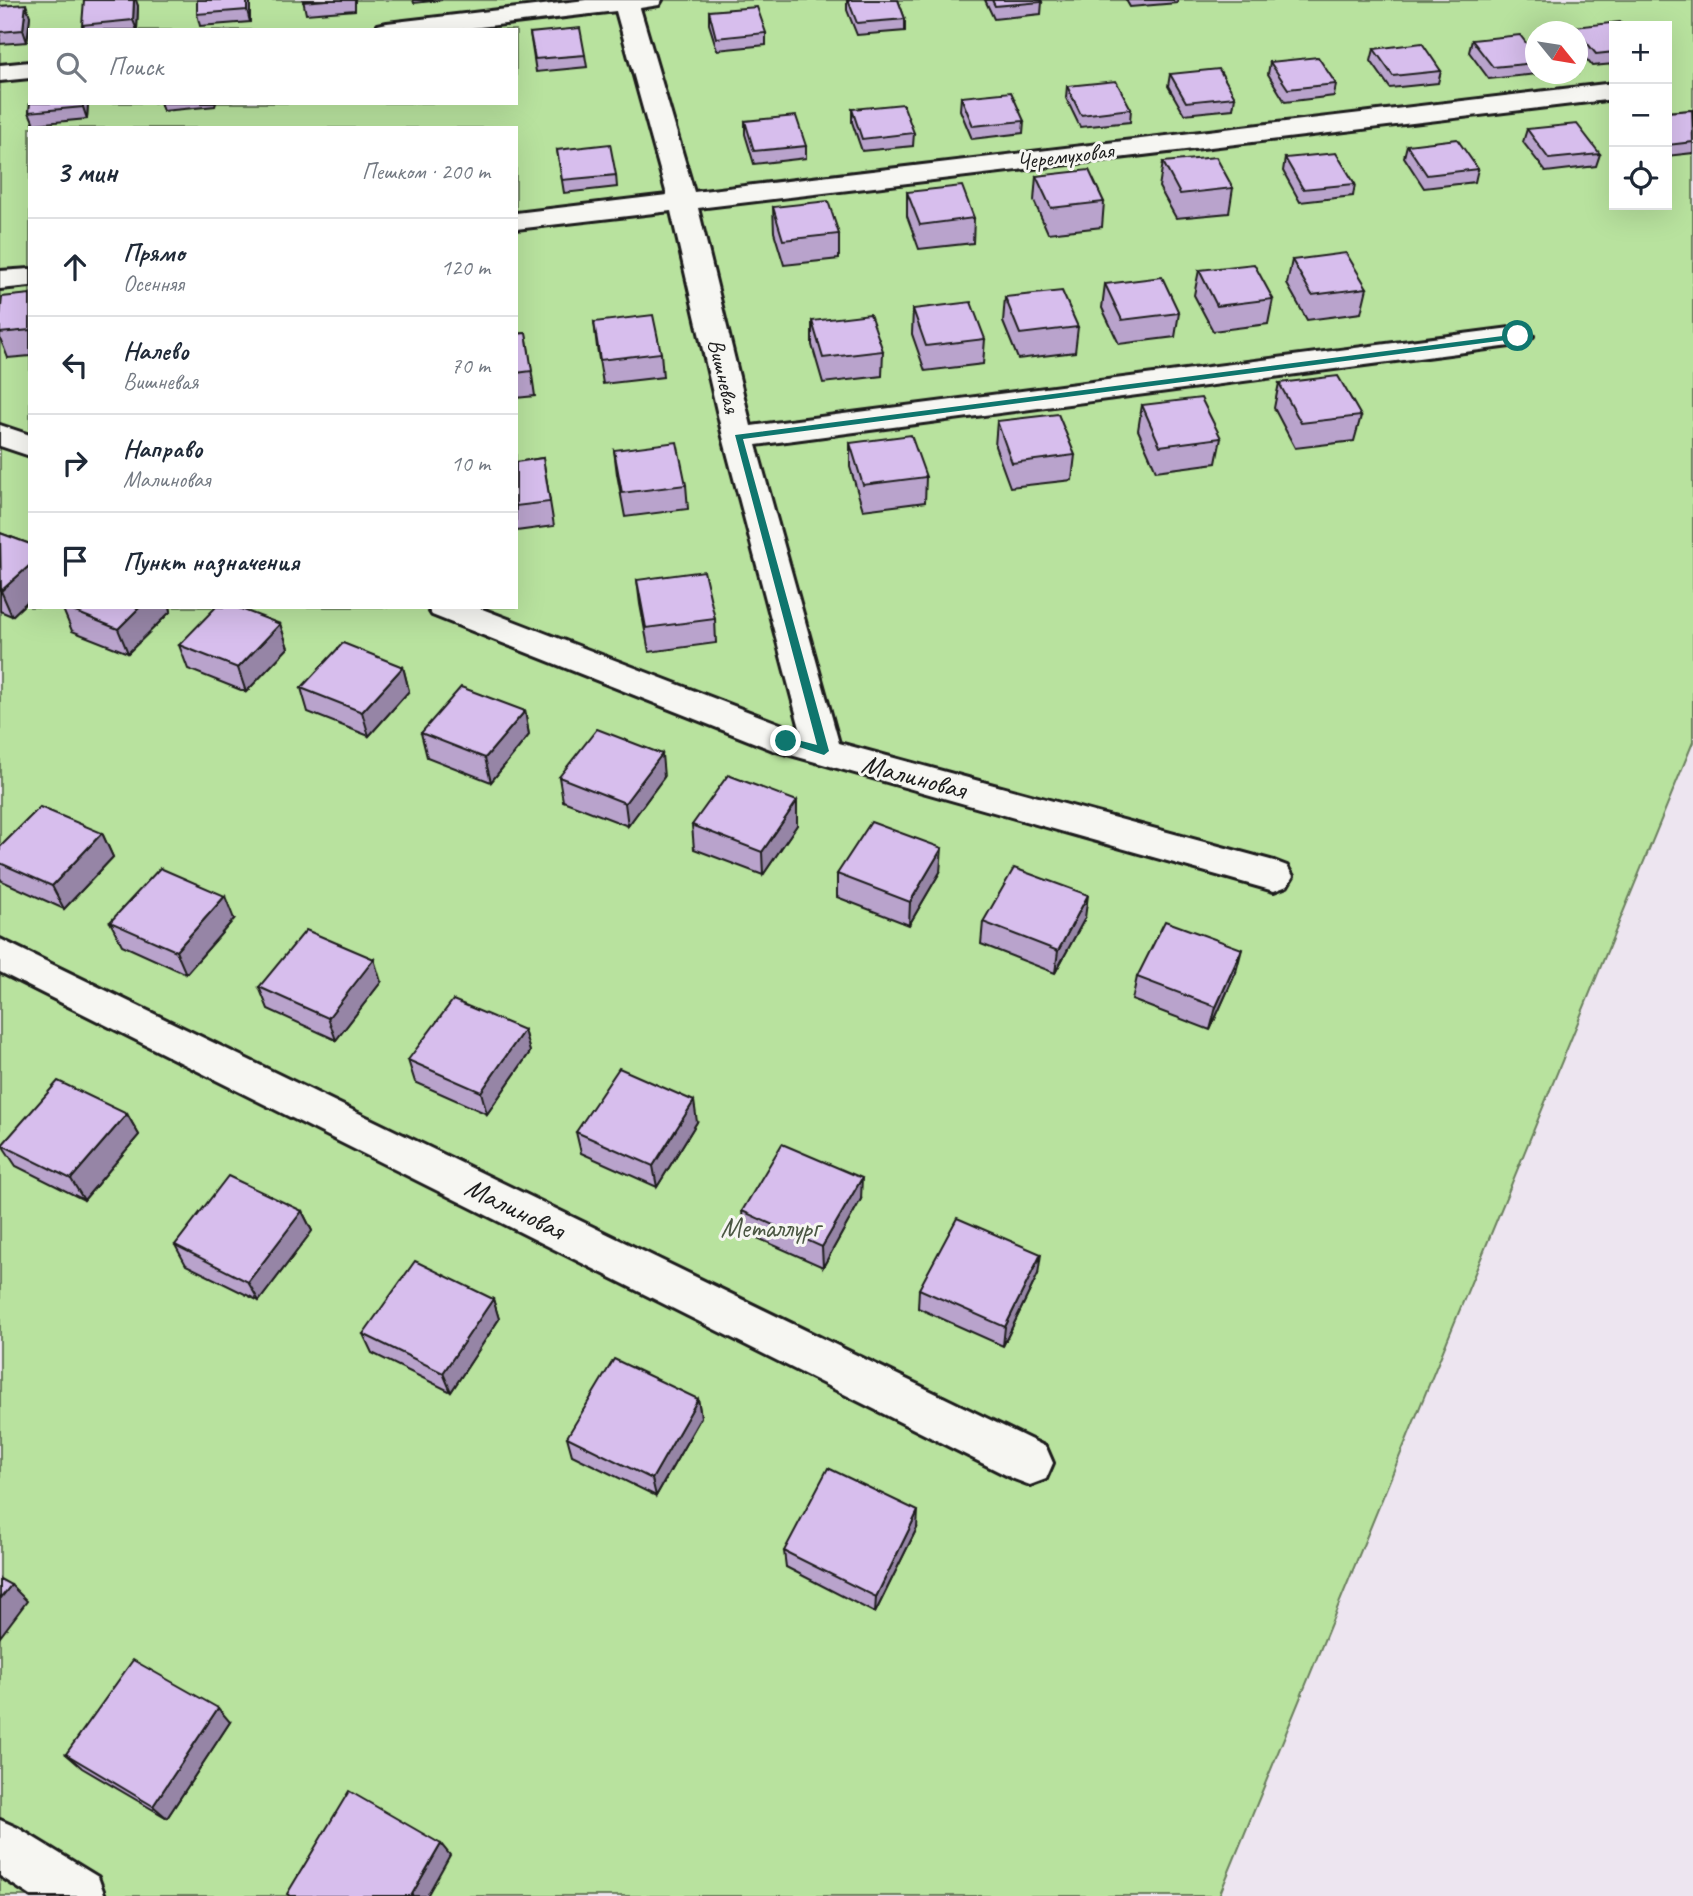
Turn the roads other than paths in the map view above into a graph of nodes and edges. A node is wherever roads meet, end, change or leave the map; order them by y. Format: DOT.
graph roads {
  1 [pos="634,1"];
  2 [pos="404,28"];
  3 [pos="28,70"];
  4 [pos="0,73"];
  5 [pos="1609,92"];
  6 [pos="683,202"];
  7 [pos="518,221"];
  8 [pos="28,277"];
  9 [pos="0,280"];
  10 [pos="1518,336"];
  11 [pos="0,435"];
  12 [pos="738,437"];
  13 [pos="28,445"];
  14 [pos="449,609"];
  15 [pos="824,751"];
  16 [pos="1274,876"];
  17 [pos="0,954"];
  18 [pos="1030,1463"];
  19 [pos="0,1846"];
  20 [pos="79,1896"];
  1 -- 2 [label="street"];
  1 -- 6 [label="street, Вишневая"];
  3 -- 4 [label="street"];
  5 -- 6 [label="street, Черемуховая"];
  6 -- 7 [label="street, Черемуховая"];
  6 -- 12 [label="street, Вишневая"];
  8 -- 9 [label="street"];
  10 -- 12 [label="street"];
  11 -- 13 [label="street"];
  12 -- 15 [label="street, Вишневая"];
  14 -- 15 [label="street, Малиновая"];
  15 -- 16 [label="street, Малиновая"];
  17 -- 18 [label="street, Малиновая"];
  19 -- 20 [label="street"];
}
